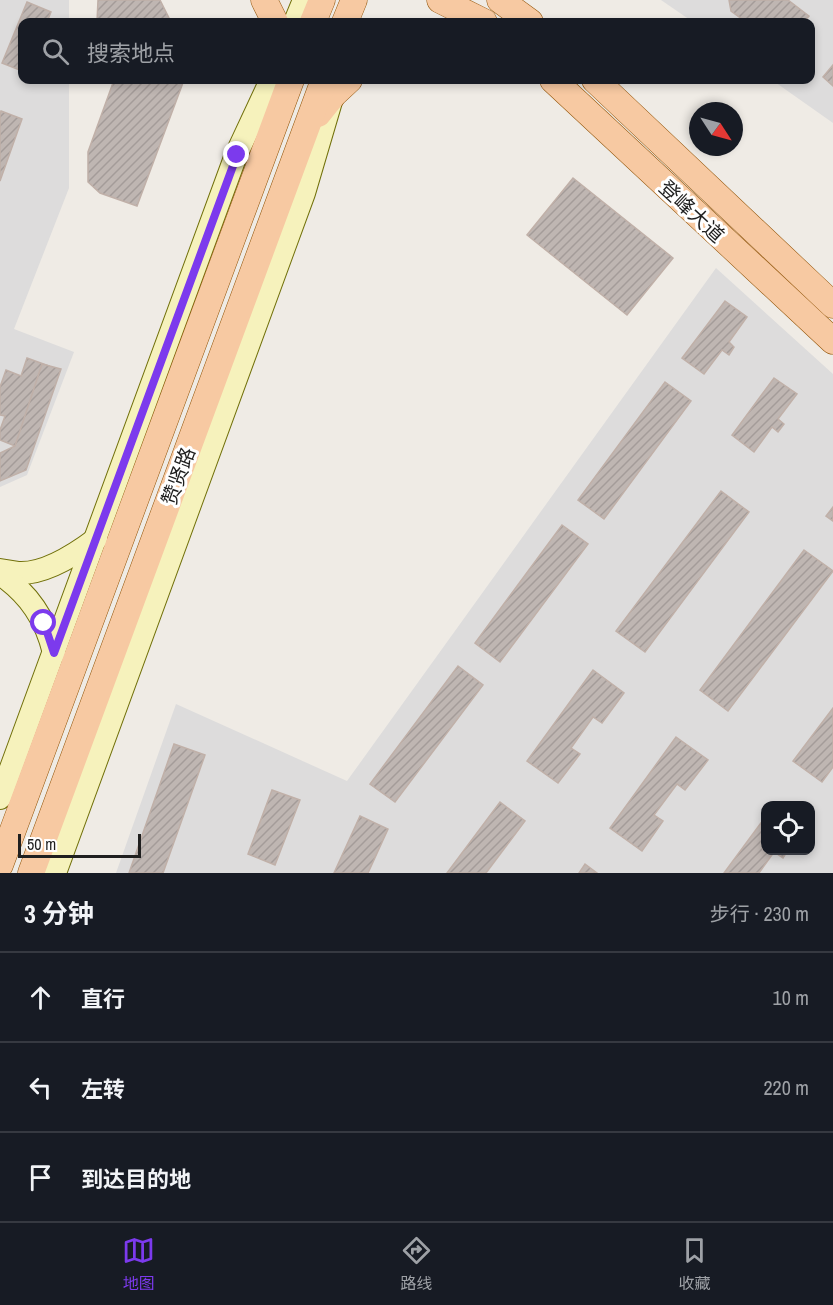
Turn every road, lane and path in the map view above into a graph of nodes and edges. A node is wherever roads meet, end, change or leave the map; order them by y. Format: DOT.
graph roads {
  1 [pos="264,0"];
  2 [pos="304,0"];
  3 [pos="322,0"];
  4 [pos="354,0"];
  5 [pos="364,0"];
  6 [pos="440,0"];
  7 [pos="500,0"];
  8 [pos="508,0"];
  9 [pos="273,18"];
  10 [pos="297,18"];
  11 [pos="315,18"];
  12 [pos="347,18"];
  13 [pos="357,18"];
  14 [pos="476,18"];
  15 [pos="524,18"];
  16 [pos="525,18"];
  17 [pos="283,84"];
  18 [pos="284,84"];
  19 [pos="335,84"];
  20 [pos="336,84"];
  21 [pos="557,84"];
  22 [pos="599,84"];
  23 [pos="833,306"];
  24 [pos="833,341"];
  25 [pos="96,539"];
  26 [pos="0,572"];
  27 [pos="54,653"];
  28 [pos="0,798"];
  29 [pos="0,865"];
  30 [pos="31,873"];
  31 [pos="55,873"];
  1 -- 9 [label="main road"];
  2 -- 10 [label="street"];
  3 -- 11 [label="main road"];
  4 -- 12 [label="main road"];
  5 -- 13 [label="street"];
  6 -- 14 [label="main road"];
  7 -- 15 [label="main road"];
  8 -- 16 [label="main road"];
  17 -- 25 [label="street"];
  18 -- 29 [label="main road, 赞贤路"];
  19 -- 30 [label="main road, 赞贤路"];
  20 -- 31 [label="street"];
  21 -- 24 [label="main road, 登峰大道"];
  22 -- 23 [label="main road, 登峰大道"];
  25 -- 26 [label="street"];
  25 -- 27 [label="street"];
  26 -- 27 [label="street"];
  27 -- 28 [label="street"];
}
